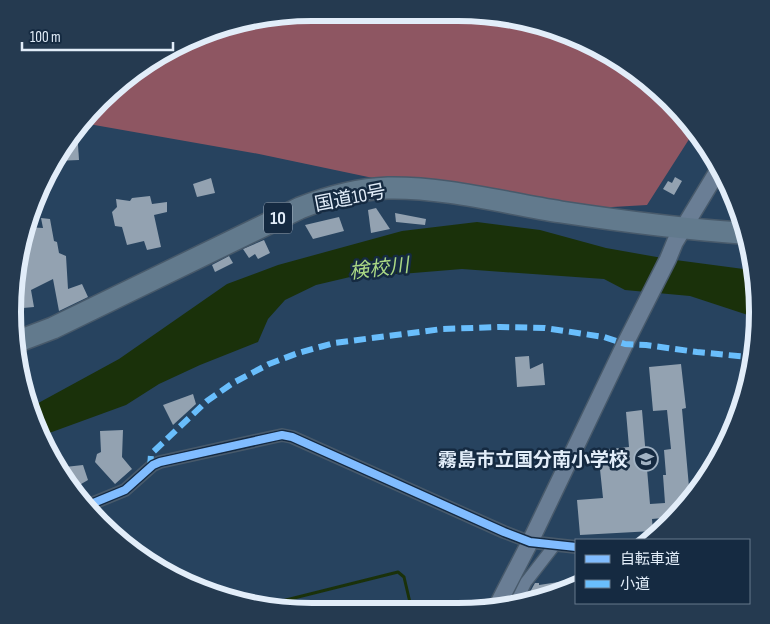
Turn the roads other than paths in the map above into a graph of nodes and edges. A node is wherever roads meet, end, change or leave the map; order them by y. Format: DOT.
graph roads {
  1 [pos="715,176"];
  2 [pos="738,233"];
  3 [pos="679,236"];
  4 [pos="23,339"];
  5 [pos="92,503"];
  6 [pos="530,542"];
  7 [pos="554,546"];
  8 [pos="575,547"];
  9 [pos="519,596"];
  10 [pos="500,599"];
  1 -- 3 [label="main road"];
  2 -- 3 [label="highway, 国道10号 / 10"];
  3 -- 4 [label="highway, 国道10号 / 10"];
  3 -- 6 [label="main road"];
  5 -- 6 [label="street"];
  6 -- 7 [label="street"];
  6 -- 10 [label="main road"];
  7 -- 8 [label="street"];
  7 -- 9 [label="street"];
}
